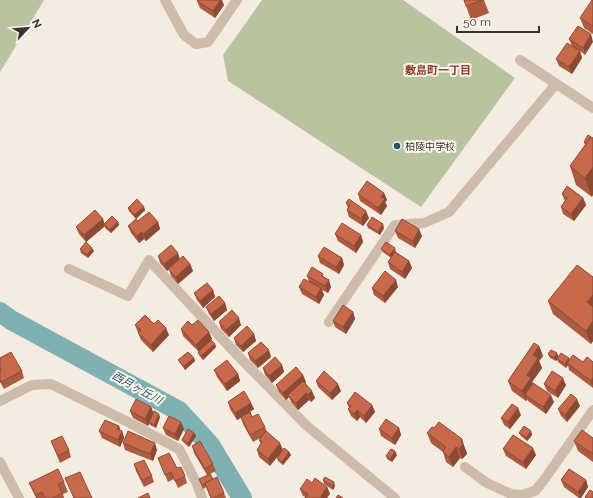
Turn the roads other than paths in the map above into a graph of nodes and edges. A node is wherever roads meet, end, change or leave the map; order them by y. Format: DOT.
graph roads {
  1 [pos="165,0"];
  2 [pos="237,0"];
  3 [pos="520,60"];
  4 [pos="556,84"];
  5 [pos="593,108"];
  6 [pos="69,269"];
  7 [pos="329,322"];
  8 [pos="0,401"];
  9 [pos="593,410"];
  10 [pos="0,462"];
  11 [pos="465,467"];
  12 [pos="19,498"];
  13 [pos="202,498"];
  14 [pos="395,498"];
  1 -- 2 [label="street"];
  3 -- 4 [label="street"];
  4 -- 5 [label="street"];
  4 -- 7 [label="street"];
  6 -- 14 [label="street"];
  8 -- 13 [label="street"];
  9 -- 11 [label="street"];
  10 -- 12 [label="street"];
}
